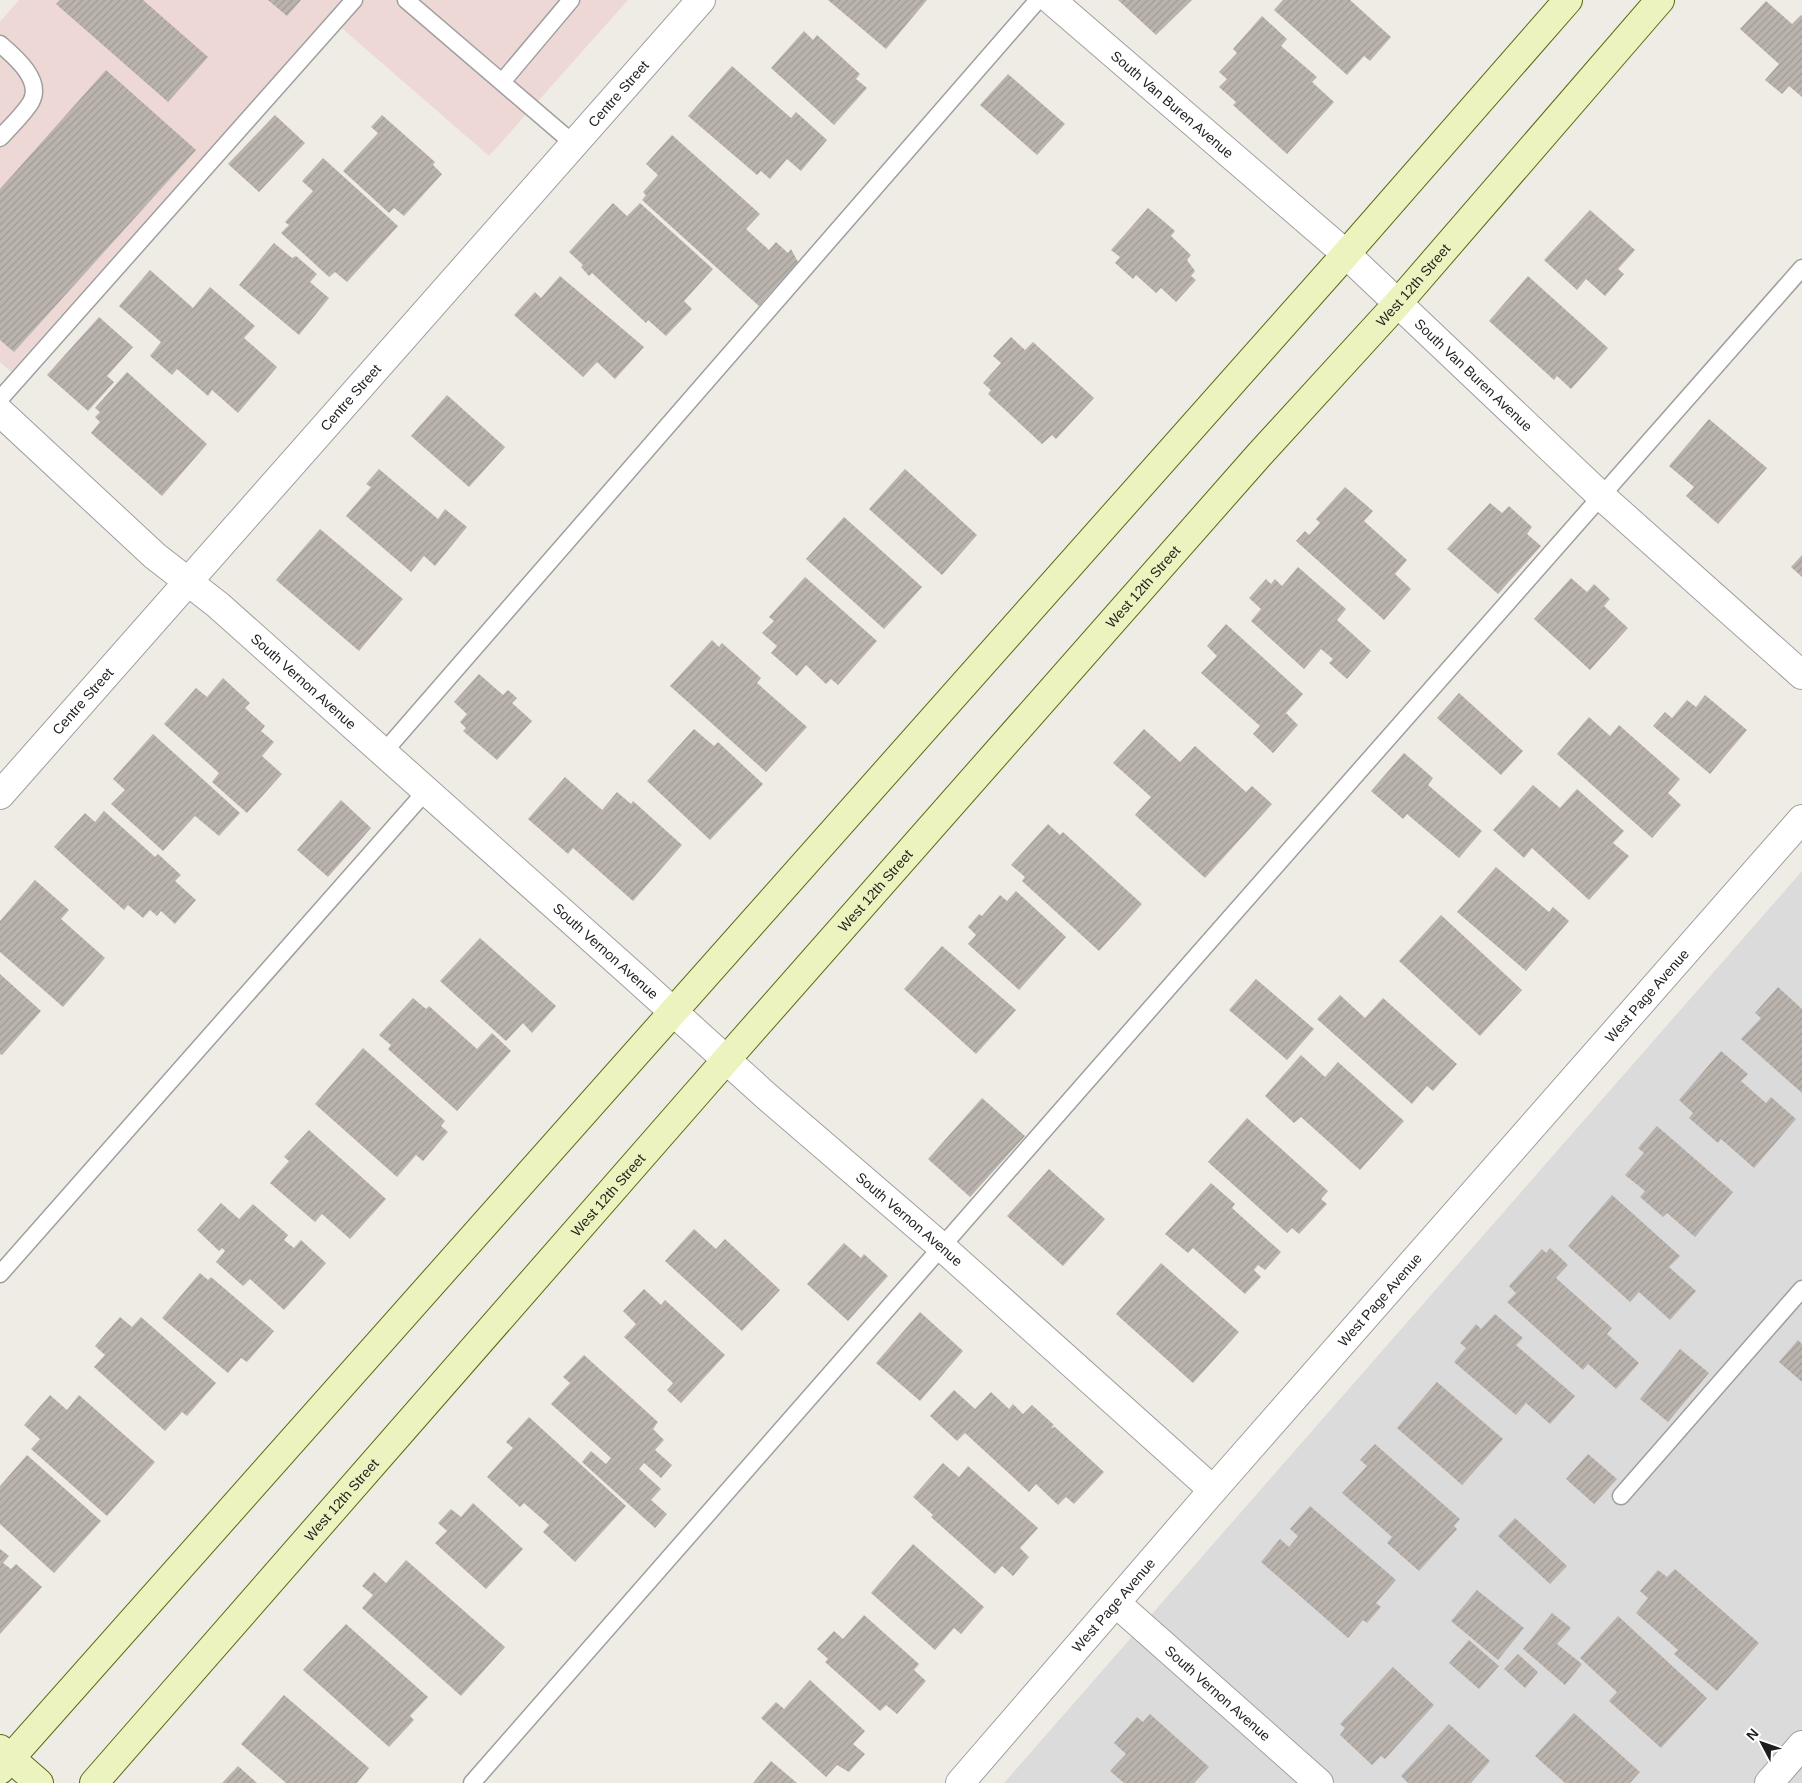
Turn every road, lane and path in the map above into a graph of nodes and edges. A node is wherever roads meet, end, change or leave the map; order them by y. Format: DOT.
graph roads {
  1 [pos="354,0"];
  2 [pos="406,0"];
  3 [pos="570,0"];
  4 [pos="701,0"];
  5 [pos="1038,0"];
  6 [pos="1052,0"];
  7 [pos="1568,0"];
  8 [pos="1660,0"];
  9 [pos="0,44"];
  10 [pos="502,82"];
  11 [pos="0,138"];
  12 [pos="574,144"];
  13 [pos="1346,254"];
  14 [pos="1802,268"];
  15 [pos="1398,303"];
  16 [pos="0,399"];
  17 [pos="0,412"];
  18 [pos="1600,495"];
  19 [pos="187,582"];
  20 [pos="1802,675"];
  21 [pos="383,753"];
  22 [pos="426,791"];
  23 [pos="0,795"];
  24 [pos="1802,819"];
  25 [pos="672,1011"];
  26 [pos="726,1060"];
  27 [pos="943,1248"];
  28 [pos="0,1274"];
  29 [pos="1802,1289"];
  30 [pos="1213,1490"];
  31 [pos="1621,1496"];
  32 [pos="1116,1603"];
  33 [pos="1802,1745"];
  34 [pos="4,1759"];
  35 [pos="39,1783"];
  36 [pos="94,1783"];
  37 [pos="472,1783"];
  38 [pos="960,1783"];
  39 [pos="1319,1783"];
  40 [pos="1769,1783"];
  1 -- 16 [label="lane"];
  2 -- 10 [label="lane"];
  3 -- 10 [label="lane"];
  4 -- 12 [label="street, Centre Street"];
  5 -- 21 [label="lane"];
  6 -- 13 [label="street, South Van Buren Avenue"];
  7 -- 13 [label="main road"];
  8 -- 15 [label="main road, West 12th Street"];
  9 -- 11 [label="lane"];
  10 -- 12 [label="lane"];
  12 -- 19 [label="street, Centre Street"];
  13 -- 15 [label="street, South Van Buren Avenue"];
  13 -- 25 [label="main road"];
  14 -- 18 [label="lane"];
  15 -- 18 [label="street, South Van Buren Avenue"];
  15 -- 26 [label="main road, West 12th Street"];
  17 -- 19 [label="street, South Vernon Avenue"];
  18 -- 20 [label="street, South Van Buren Avenue"];
  18 -- 27 [label="lane"];
  19 -- 21 [label="street, South Vernon Avenue"];
  19 -- 23 [label="street, Centre Street"];
  21 -- 22 [label="street, South Vernon Avenue"];
  22 -- 25 [label="street, South Vernon Avenue"];
  22 -- 28 [label="lane"];
  24 -- 30 [label="street, West Page Avenue"];
  25 -- 26 [label="street, South Vernon Avenue"];
  25 -- 34 [label="main road"];
  26 -- 27 [label="street, South Vernon Avenue"];
  26 -- 36 [label="main road, West 12th Street"];
  27 -- 30 [label="street, South Vernon Avenue"];
  27 -- 37 [label="lane"];
  29 -- 31 [label="lane"];
  30 -- 32 [label="street, West Page Avenue"];
  32 -- 38 [label="street, West Page Avenue"];
  32 -- 39 [label="street, South Vernon Avenue"];
  33 -- 40 [label="street"];
  34 -- 35 [label="main road"];
}
